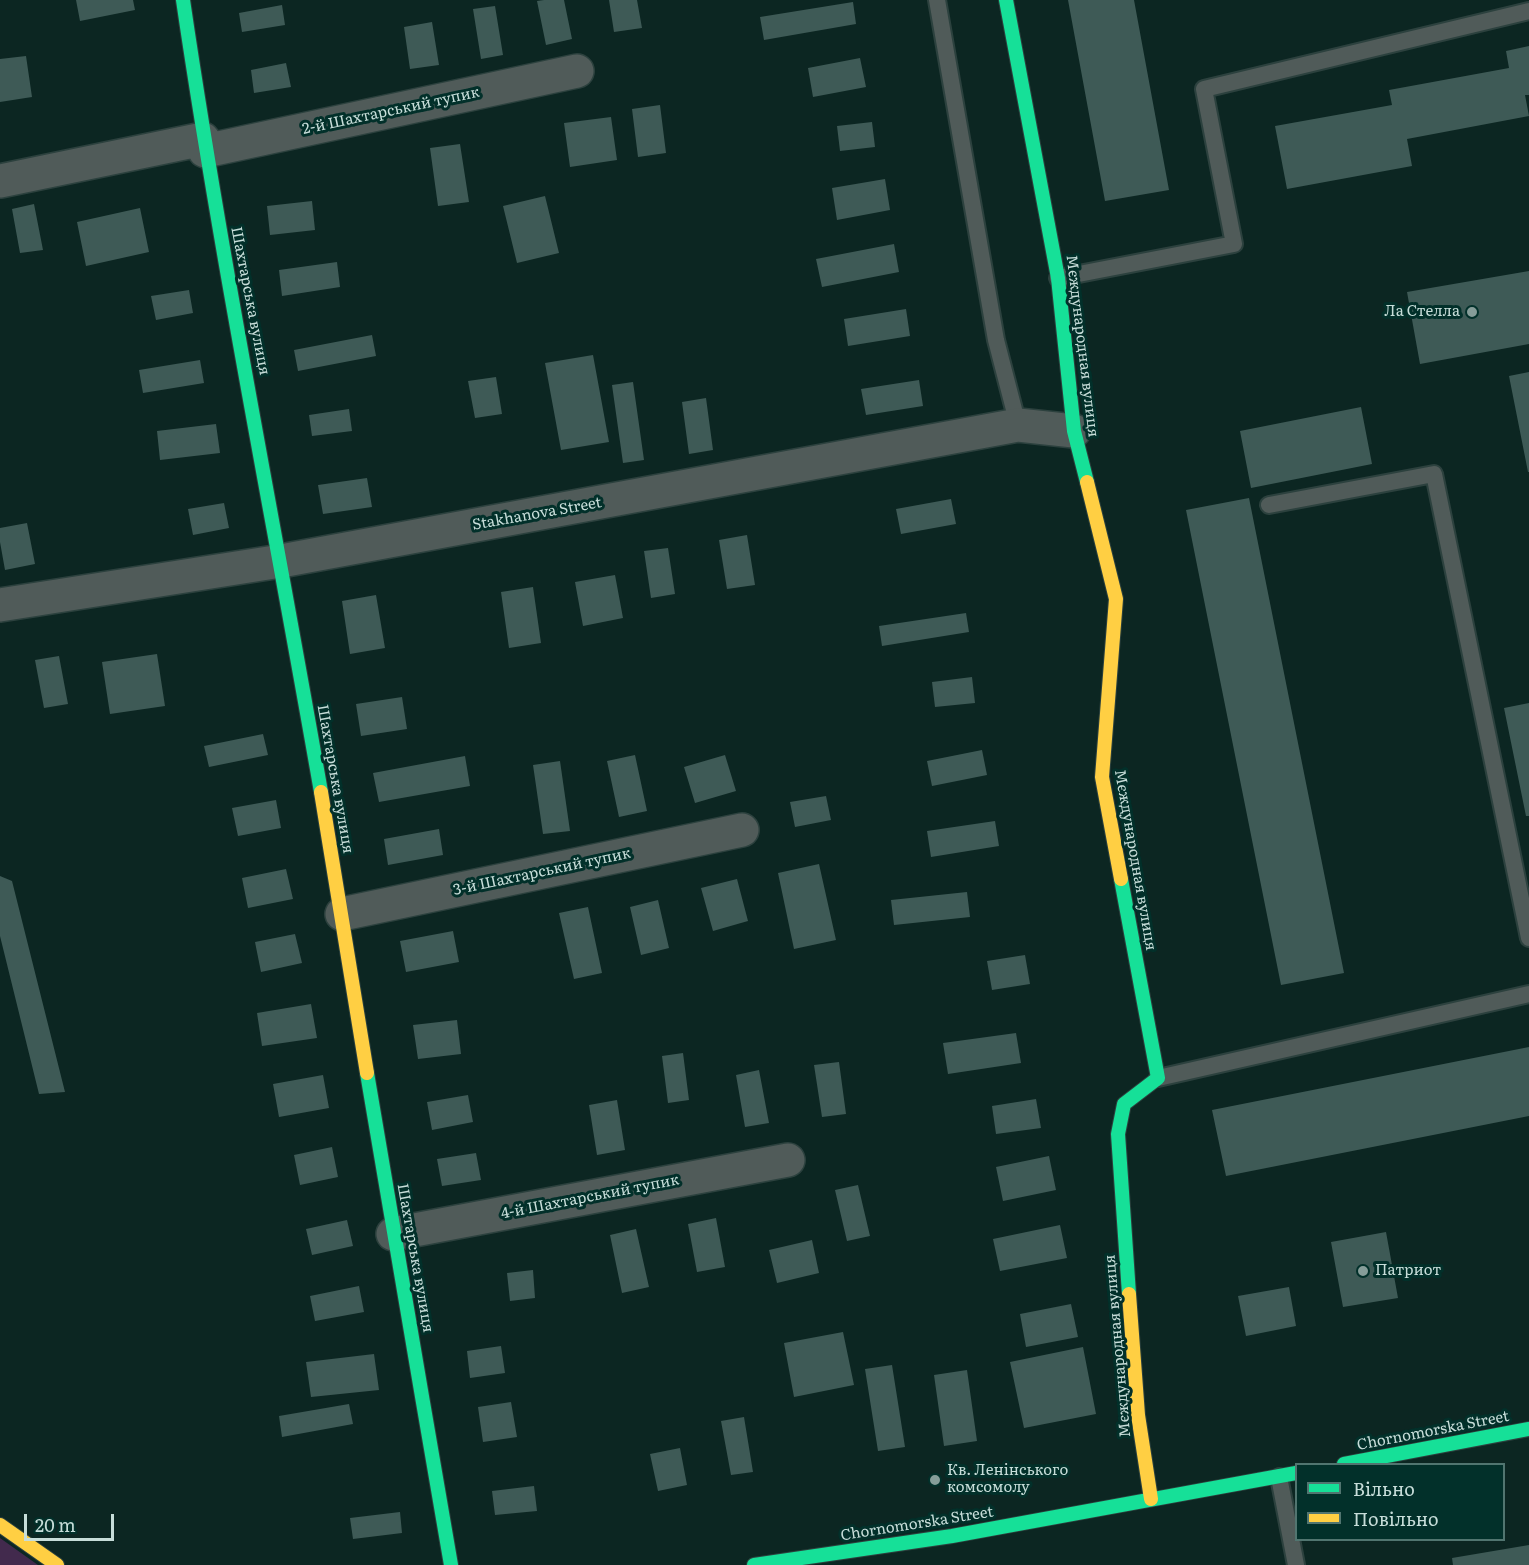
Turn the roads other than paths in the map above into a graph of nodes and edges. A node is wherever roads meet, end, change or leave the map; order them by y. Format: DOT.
graph roads {
  1 [pos="183,0"];
  2 [pos="937,0"];
  3 [pos="1006,0"];
  4 [pos="1529,11"];
  5 [pos="577,71"];
  6 [pos="204,145"];
  7 [pos="0,181"];
  8 [pos="1058,278"];
  9 [pos="1018,425"];
  10 [pos="1074,431"];
  11 [pos="1269,505"];
  12 [pos="281,561"];
  13 [pos="0,605"];
  14 [pos="742,830"];
  15 [pos="1522,865"];
  16 [pos="342,914"];
  17 [pos="1529,939"];
  18 [pos="1529,994"];
  19 [pos="1158,1078"];
  20 [pos="788,1160"];
  21 [pos="393,1234"];
  22 [pos="1529,1429"];
  23 [pos="1349,1463"];
  24 [pos="1295,1473"];
  25 [pos="1280,1477"];
  26 [pos="1151,1499"];
  27 [pos="0,1525"];
  28 [pos="57,1565"];
  29 [pos="450,1565"];
  30 [pos="754,1565"];
  31 [pos="1296,1565"];
  1 -- 6 [label="street, Шахтарська вулиця"];
  2 -- 9 [label="lane"];
  3 -- 8 [label="street, Мєждународная вулиця"];
  4 -- 8 [label="lane"];
  5 -- 6 [label="street, 2-й Шахтарський тупик"];
  6 -- 7 [label="street, 2-й Шахтарський тупик"];
  6 -- 12 [label="street, Шахтарська вулиця"];
  8 -- 10 [label="street, Мєждународная вулиця"];
  9 -- 10 [label="street, Stakhanova Street"];
  9 -- 12 [label="street, Stakhanova Street"];
  10 -- 19 [label="street, Мєждународная вулиця"];
  11 -- 15 [label="lane"];
  12 -- 13 [label="street, Stakhanova Street"];
  12 -- 16 [label="street, Шахтарська вулиця"];
  14 -- 16 [label="street, 3-й Шахтарський тупик"];
  15 -- 17 [label="lane"];
  16 -- 21 [label="street, Шахтарська вулиця"];
  18 -- 19 [label="lane"];
  19 -- 26 [label="street, Мєждународная вулиця"];
  20 -- 21 [label="street, 4-й Шахтарський тупик"];
  21 -- 29 [label="street, Шахтарська вулиця"];
  22 -- 23 [label="street, Chornomorska Street"];
  24 -- 25 [label="street, Chornomorska Street"];
  25 -- 26 [label="street, Chornomorska Street"];
  25 -- 31 [label="lane"];
  26 -- 30 [label="street, Chornomorska Street"];
  27 -- 28 [label="street"];
}
